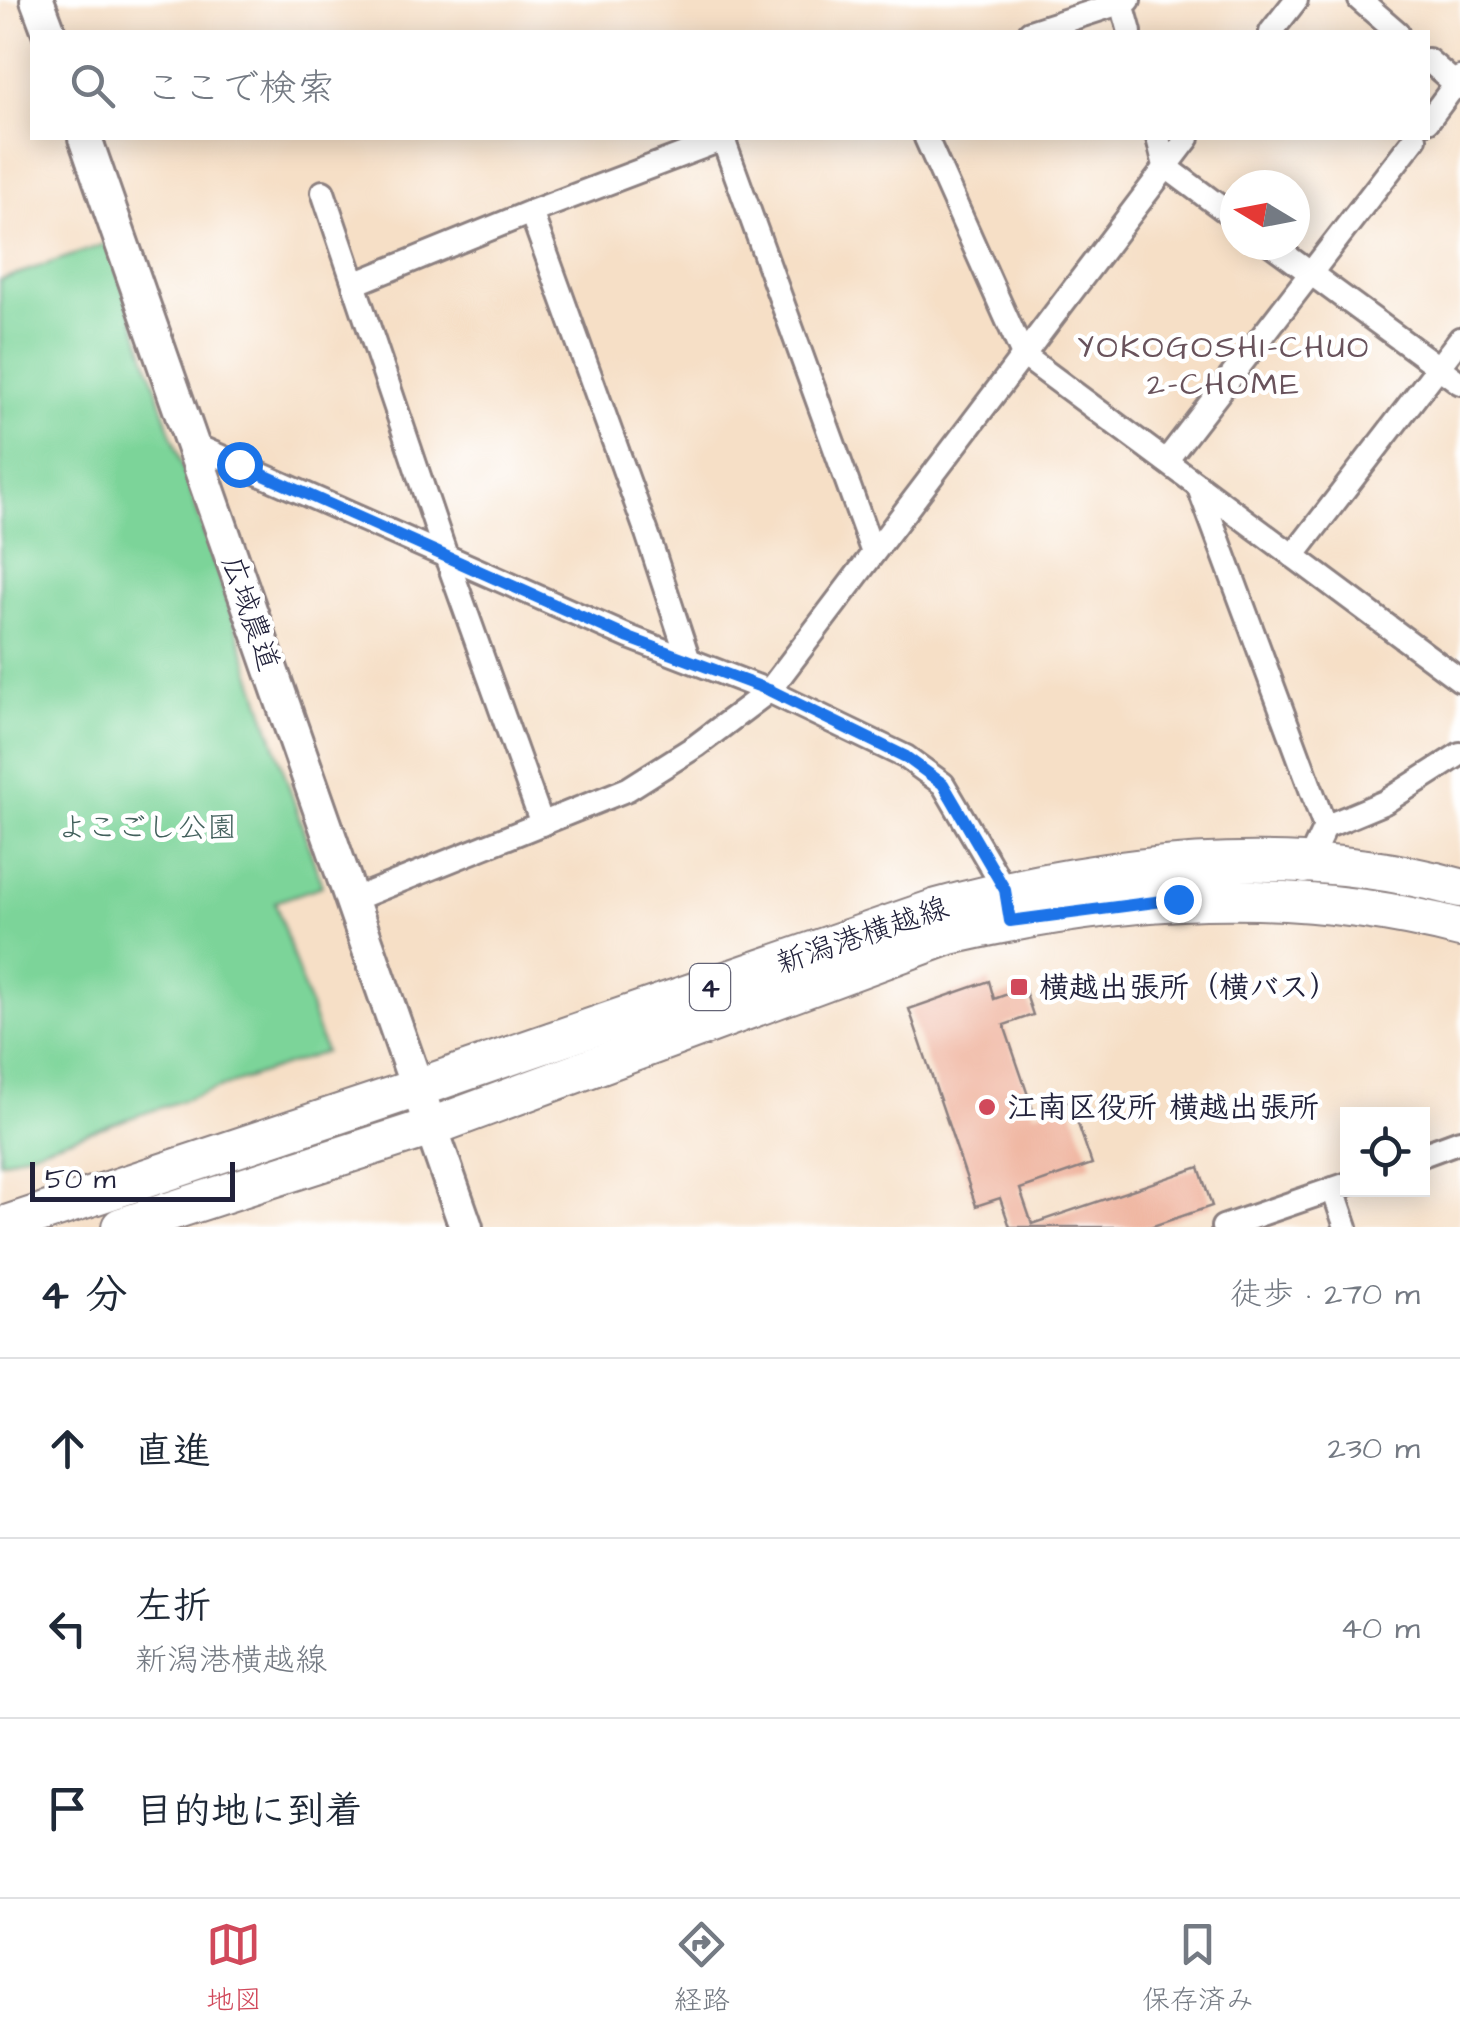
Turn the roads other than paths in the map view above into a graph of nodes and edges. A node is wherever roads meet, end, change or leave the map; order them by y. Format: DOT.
graph roads {
  1 [pos="37,0"];
  2 [pos="1296,0"];
  3 [pos="1360,0"];
  4 [pos="1126,1"];
  5 [pos="47,30"];
  6 [pos="1036,30"];
  7 [pos="1130,30"];
  8 [pos="1273,30"];
  9 [pos="1395,30"];
  10 [pos="1430,62"];
  11 [pos="1458,84"];
  12 [pos="1430,119"];
  13 [pos="86,140"];
  14 [pos="720,140"];
  15 [pos="726,140"];
  16 [pos="927,140"];
  17 [pos="1158,140"];
  18 [pos="1186,140"];
  19 [pos="1413,140"];
  20 [pos="1165,166"];
  21 [pos="323,192"];
  22 [pos="1220,207"];
  23 [pos="531,212"];
  24 [pos="1292,260"];
  25 [pos="1311,274"];
  26 [pos="354,284"];
  27 [pos="1460,339"];
  28 [pos="1023,355"];
  29 [pos="1438,367"];
  30 [pos="1460,383"];
  31 [pos="192,444"];
  32 [pos="1166,462"];
  33 [pos="1198,485"];
  34 [pos="873,554"];
  35 [pos="446,556"];
  36 [pos="1293,556"];
  37 [pos="688,658"];
  38 [pos="1460,680"];
  39 [pos="769,690"];
  40 [pos="1460,754"];
  41 [pos="542,824"];
  42 [pos="1325,826"];
  43 [pos="1307,861"];
  44 [pos="1460,888"];
  45 [pos="352,900"];
  46 [pos="1298,900"];
  47 [pos="1008,906"];
  48 [pos="1460,928"];
  49 [pos="417,1088"];
  50 [pos="431,1127"];
  51 [pos="1460,1141"];
  52 [pos="1430,1152"];
  53 [pos="1340,1186"];
  54 [pos="1342,1197"];
  55 [pos="0,1227"];
  56 [pos="121,1227"];
  57 [pos="466,1227"];
  58 [pos="1223,1227"];
  59 [pos="1346,1227"];
  1 -- 5 [label="street"];
  2 -- 8 [label="street"];
  3 -- 9 [label="street"];
  4 -- 6 [label="street"];
  4 -- 7 [label="street"];
  10 -- 11 [label="street"];
  11 -- 12 [label="street"];
  13 -- 31 [label="street, 広域農道"];
  14 -- 23 [label="street"];
  15 -- 34 [label="street"];
  16 -- 28 [label="street"];
  17 -- 20 [label="street"];
  18 -- 20 [label="street"];
  19 -- 25 [label="street"];
  20 -- 22 [label="street"];
  20 -- 28 [label="street"];
  21 -- 26 [label="street"];
  23 -- 26 [label="street"];
  23 -- 37 [label="street"];
  24 -- 25 [label="street"];
  25 -- 29 [label="street"];
  25 -- 32 [label="street"];
  26 -- 35 [label="street"];
  27 -- 29 [label="street"];
  28 -- 32 [label="street"];
  28 -- 34 [label="street"];
  29 -- 30 [label="street"];
  29 -- 36 [label="street"];
  31 -- 35 [label="street"];
  31 -- 45 [label="street, 広域農道"];
  32 -- 33 [label="street"];
  33 -- 36 [label="street"];
  33 -- 42 [label="street"];
  34 -- 39 [label="street"];
  35 -- 37 [label="street"];
  35 -- 41 [label="street"];
  36 -- 38 [label="street"];
  37 -- 39 [label="street"];
  39 -- 41 [label="street"];
  39 -- 47 [label="street"];
  40 -- 42 [label="street"];
  41 -- 45 [label="street"];
  42 -- 43 [label="street"];
  43 -- 44 [label="main road, 新潟港横越線 / 4"];
  43 -- 46 [label="street"];
  43 -- 47 [label="main road, 新潟港横越線 / 4"];
  45 -- 49 [label="street, 広域農道"];
  46 -- 47 [label="main road, 新潟港横越線 / 4"];
  46 -- 48 [label="main road, 新潟港横越線 / 4"];
  47 -- 49 [label="main road, 新潟港横越線 / 4"];
  47 -- 50 [label="main road, 新潟港横越線 / 4"];
  49 -- 50 [label="street, 広域農道"];
  49 -- 55 [label="main road, 新潟港横越線 / 4"];
  50 -- 56 [label="main road, 新潟港横越線 / 4"];
  50 -- 57 [label="street, 広域農道"];
  51 -- 52 [label="street"];
  53 -- 58 [label="street"];
  54 -- 59 [label="street"];
}
